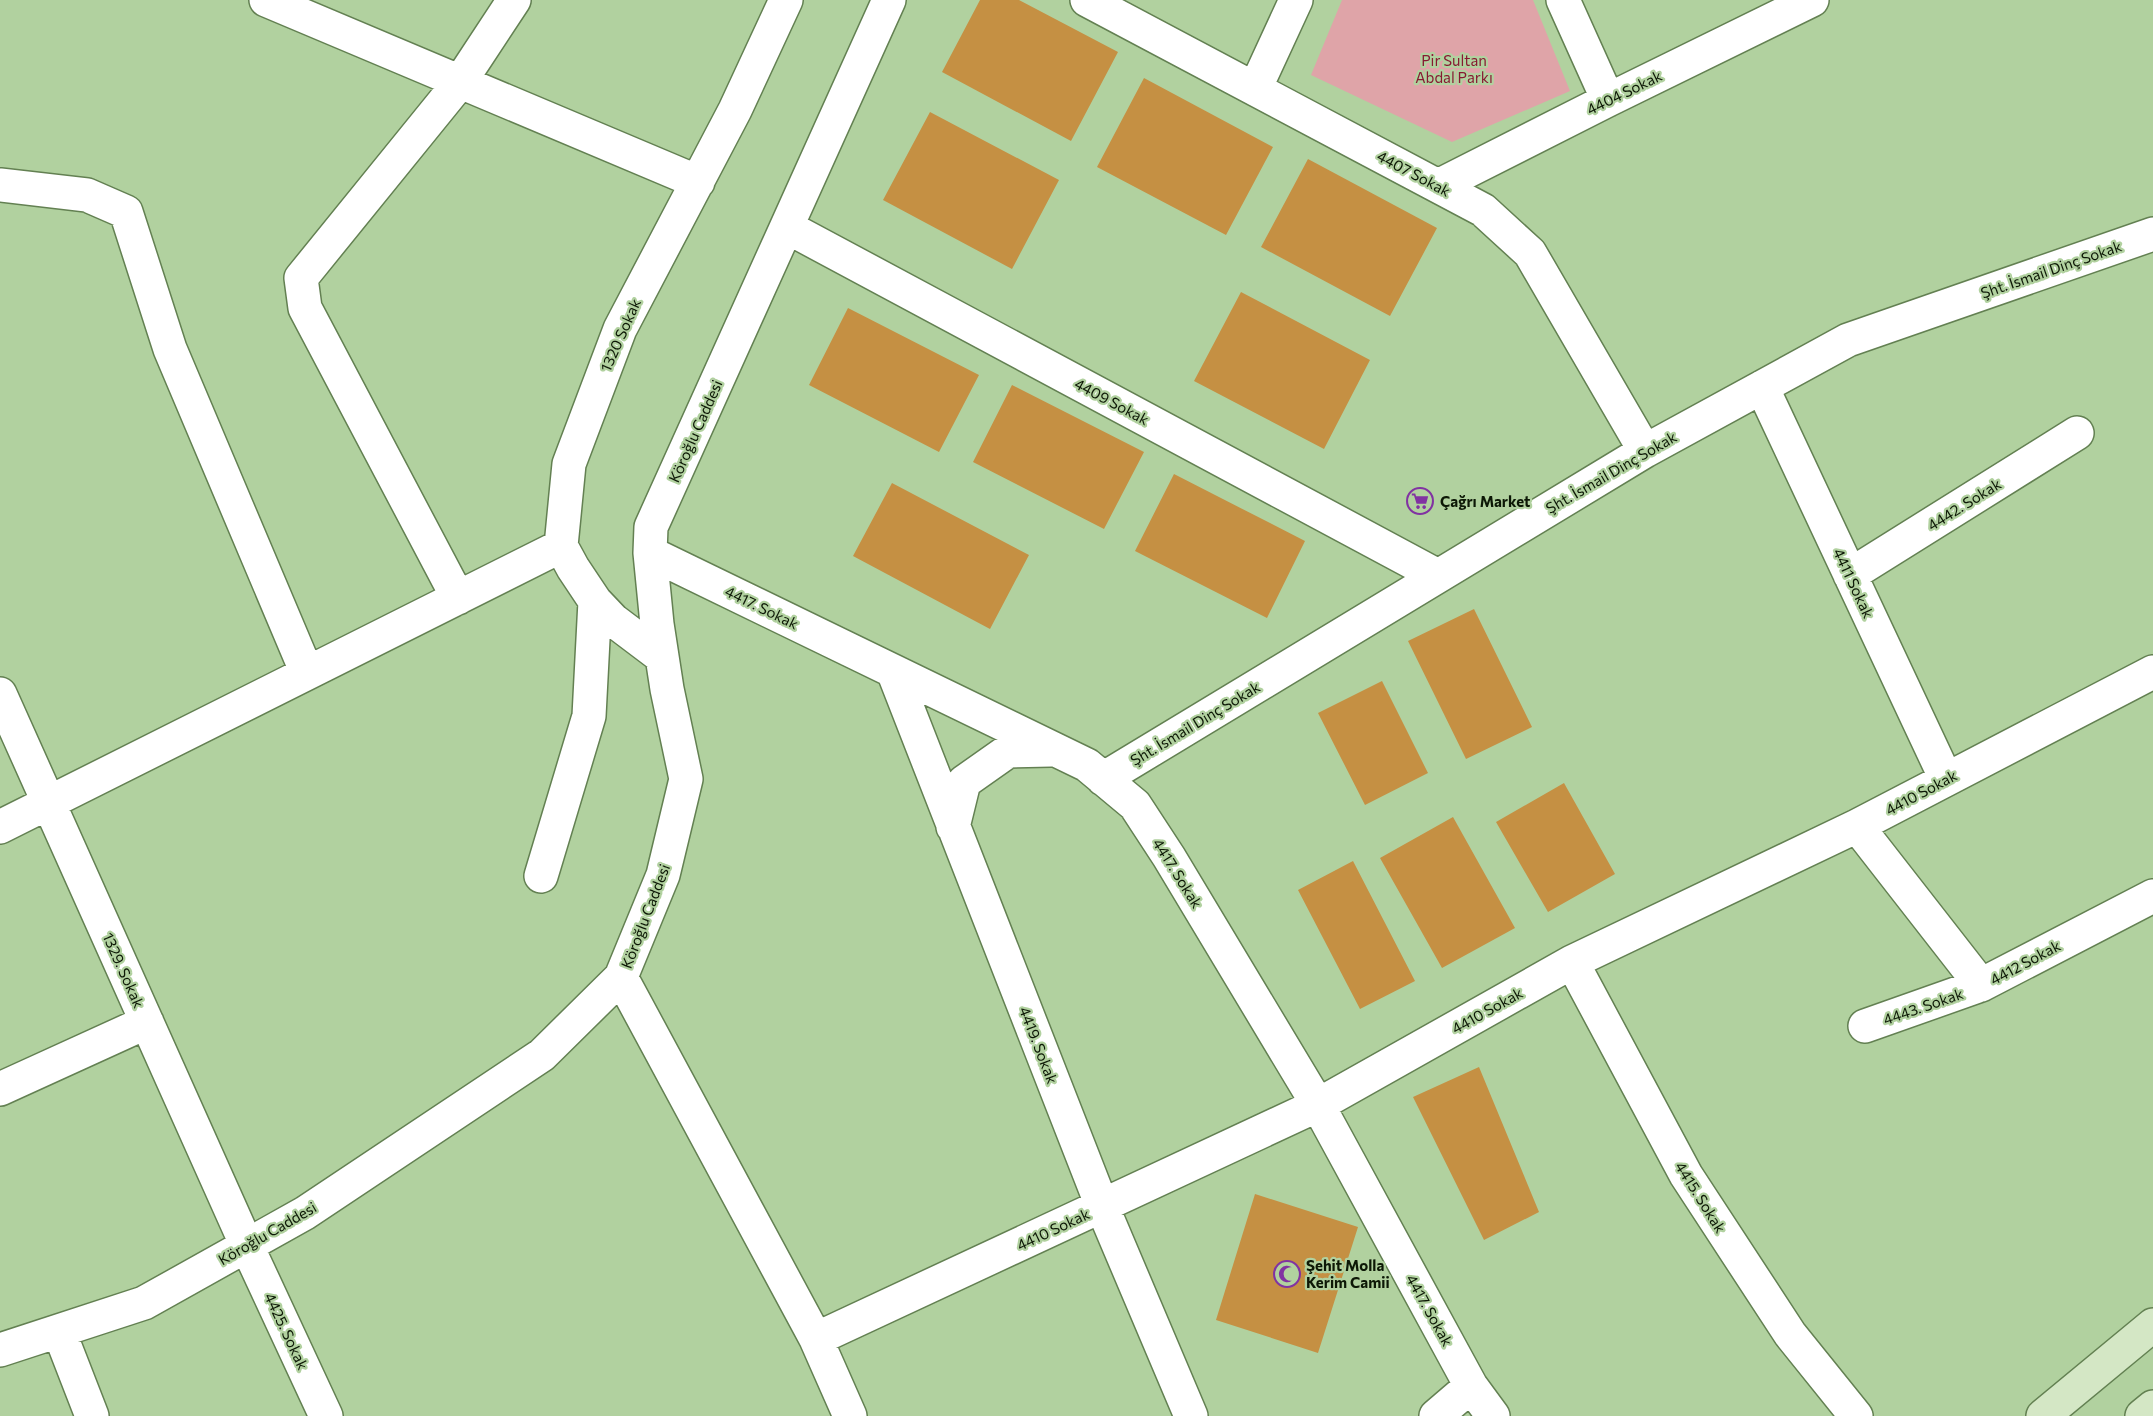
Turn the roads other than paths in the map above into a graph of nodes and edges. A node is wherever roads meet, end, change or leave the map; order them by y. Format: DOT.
graph roads {
  1 [pos="266,0"];
  2 [pos="514,0"];
  3 [pos="786,0"];
  4 [pos="889,0"];
  5 [pos="1087,0"];
  6 [pos="1296,0"];
  7 [pos="1563,0"];
  8 [pos="1812,0"];
  9 [pos="460,82"];
  10 [pos="1255,89"];
  11 [pos="1608,100"];
  12 [pos="698,182"];
  13 [pos="0,185"];
  14 [pos="1437,186"];
  15 [pos="787,227"];
  16 [pos="2153,234"];
  17 [pos="1762,387"];
  18 [pos="2077,433"];
  19 [pos="1645,451"];
  20 [pos="561,546"];
  21 [pos="650,553"];
  22 [pos="1850,574"];
  23 [pos="1438,576"];
  24 [pos="458,598"];
  25 [pos="595,601"];
  26 [pos="662,657"];
  27 [pos="892,671"];
  28 [pos="2153,672"];
  29 [pos="307,673"];
  30 [pos="0,694"];
  31 [pos="1055,750"];
  32 [pos="1103,778"];
  33 [pos="1947,779"];
  34 [pos="49,803"];
  35 [pos="953,826"];
  36 [pos="1857,826"];
  37 [pos="0,827"];
  38 [pos="542,876"];
  39 [pos="2153,896"];
  40 [pos="1572,962"];
  41 [pos="621,977"];
  42 [pos="1981,986"];
  43 [pos="147,1022"];
  44 [pos="1864,1026"];
  45 [pos="0,1089"];
  46 [pos="1318,1105"];
  47 [pos="1102,1206"];
  48 [pos="247,1246"];
  49 [pos="2153,1324"];
  50 [pos="58,1331"];
  51 [pos="816,1339"];
  52 [pos="0,1350"];
  53 [pos="1471,1386"];
  54 [pos="2153,1407"];
  55 [pos="92,1416"];
  56 [pos="326,1416"];
  57 [pos="850,1416"];
  58 [pos="1191,1416"];
  59 [pos="1436,1416"];
  60 [pos="1493,1416"];
  61 [pos="1856,1416"];
  62 [pos="2043,1416"];
  63 [pos="2142,1416"];
  1 -- 9 [label="street"];
  2 -- 9 [label="street"];
  3 -- 12 [label="street, 1320 Sokak"];
  4 -- 15 [label="street, Köroğlu Caddesi"];
  5 -- 10 [label="street, 4407 Sokak"];
  6 -- 10 [label="street"];
  7 -- 11 [label="street"];
  8 -- 11 [label="street, 4404 Sokak"];
  9 -- 12 [label="street"];
  9 -- 24 [label="street"];
  10 -- 14 [label="street, 4407 Sokak"];
  11 -- 14 [label="street, 4404 Sokak"];
  12 -- 20 [label="street, 1320 Sokak"];
  13 -- 29 [label="street"];
  14 -- 19 [label="street, 4407 Sokak"];
  15 -- 21 [label="street, Köroğlu Caddesi"];
  15 -- 23 [label="street, 4409 Sokak"];
  16 -- 17 [label="street, Şht. İsmail Dinç Sokak"];
  17 -- 19 [label="street, Şht. İsmail Dinç Sokak"];
  17 -- 22 [label="street, 4411 Sokak"];
  18 -- 22 [label="street, 4442. Sokak"];
  19 -- 23 [label="street, Şht. İsmail Dinç Sokak"];
  20 -- 24 [label="street"];
  20 -- 25 [label="street"];
  21 -- 26 [label="street, Köroğlu Caddesi"];
  21 -- 27 [label="street, 4417. Sokak"];
  22 -- 33 [label="street, 4411 Sokak"];
  23 -- 32 [label="street, Şht. İsmail Dinç Sokak"];
  24 -- 29 [label="street"];
  25 -- 26 [label="street"];
  25 -- 38 [label="street"];
  26 -- 41 [label="street, Köroğlu Caddesi"];
  27 -- 31 [label="street, 4417. Sokak"];
  27 -- 35 [label="street, 4419. Sokak"];
  28 -- 33 [label="street, 4410 Sokak"];
  29 -- 34 [label="street"];
  30 -- 34 [label="street, 1329. Sokak"];
  31 -- 32 [label="street, 4417. Sokak"];
  31 -- 35 [label="street"];
  32 -- 46 [label="street, 4417. Sokak"];
  33 -- 36 [label="street, 4410 Sokak"];
  34 -- 37 [label="street"];
  34 -- 43 [label="street, 1329. Sokak"];
  35 -- 47 [label="street, 4419. Sokak"];
  36 -- 40 [label="street, 4410 Sokak"];
  36 -- 42 [label="street, 4412 Sokak"];
  39 -- 42 [label="street, 4412 Sokak"];
  40 -- 46 [label="street, 4410 Sokak"];
  40 -- 61 [label="street, 4415. Sokak"];
  41 -- 48 [label="street, Köroğlu Caddesi"];
  41 -- 51 [label="street"];
  42 -- 44 [label="street, 4443. Sokak"];
  43 -- 45 [label="street"];
  43 -- 48 [label="street, 1329. Sokak"];
  46 -- 47 [label="street, 4410 Sokak"];
  46 -- 53 [label="street, 4417. Sokak"];
  47 -- 51 [label="street, 4410 Sokak"];
  47 -- 58 [label="street, 4419. Sokak"];
  48 -- 50 [label="street, Köroğlu Caddesi"];
  48 -- 56 [label="street, 4425. Sokak"];
  49 -- 62 [label="street"];
  50 -- 52 [label="street, Köroğlu Caddesi"];
  50 -- 55 [label="street"];
  51 -- 57 [label="street"];
  53 -- 59 [label="street"];
  53 -- 60 [label="street, 4417. Sokak"];
  54 -- 63 [label="street"];
}
